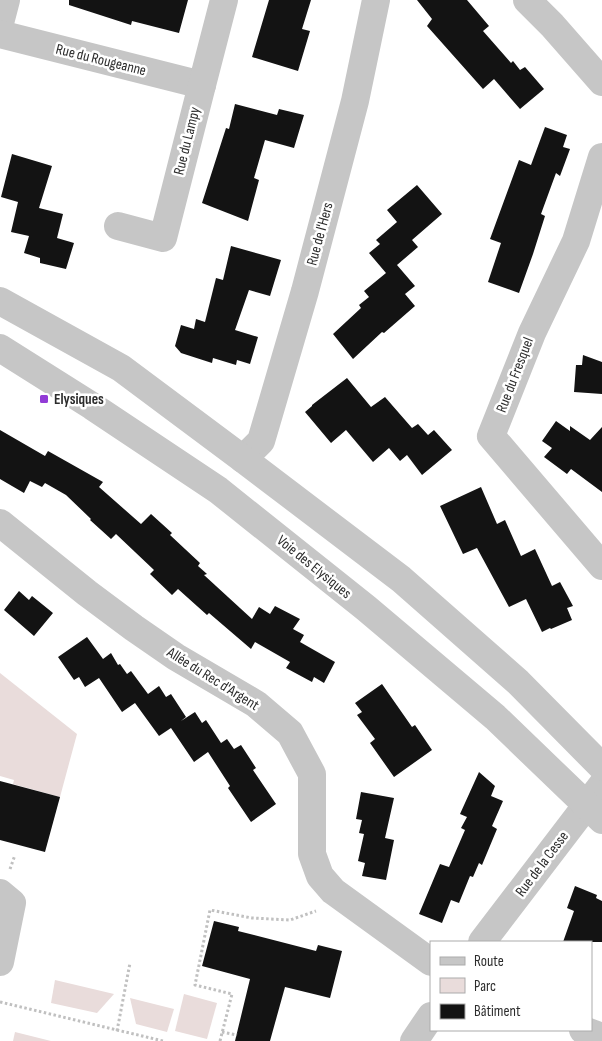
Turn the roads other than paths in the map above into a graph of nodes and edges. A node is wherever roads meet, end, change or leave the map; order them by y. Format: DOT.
graph roads {
  1 [pos="6,0"];
  2 [pos="224,0"];
  3 [pos="376,0"];
  4 [pos="527,0"];
  5 [pos="0,22"];
  6 [pos="0,34"];
  7 [pos="602,82"];
  8 [pos="202,86"];
  9 [pos="602,156"];
  10 [pos="118,226"];
  11 [pos="0,301"];
  12 [pos="0,348"];
  13 [pos="242,459"];
  14 [pos="0,523"];
  15 [pos="602,566"];
  16 [pos="602,767"];
  17 [pos="597,804"];
  18 [pos="0,893"];
  19 [pos="483,941"];
  20 [pos="430,961"];
  21 [pos="0,962"];
  22 [pos="430,1017"];
  23 [pos="586,1031"];
  24 [pos="602,1037"];
  25 [pos="414,1041"];
  1 -- 5 [label="street"];
  2 -- 8 [label="street, Rue du Lampy"];
  3 -- 13 [label="street, Rue de l'Hers"];
  4 -- 7 [label="street"];
  6 -- 8 [label="street, Rue du Rougeanne"];
  8 -- 10 [label="street, Rue du Lampy"];
  9 -- 15 [label="street, Rue du Fresquel"];
  11 -- 13 [label="street"];
  12 -- 17 [label="street, Voie des Elysiques"];
  13 -- 16 [label="street"];
  14 -- 20 [label="street, Allée du Rec d'Argent"];
  17 -- 19 [label="street, Rue de la Cesse"];
  18 -- 21 [label="street"];
  22 -- 25 [label="street"];
  23 -- 24 [label="street"];
}
